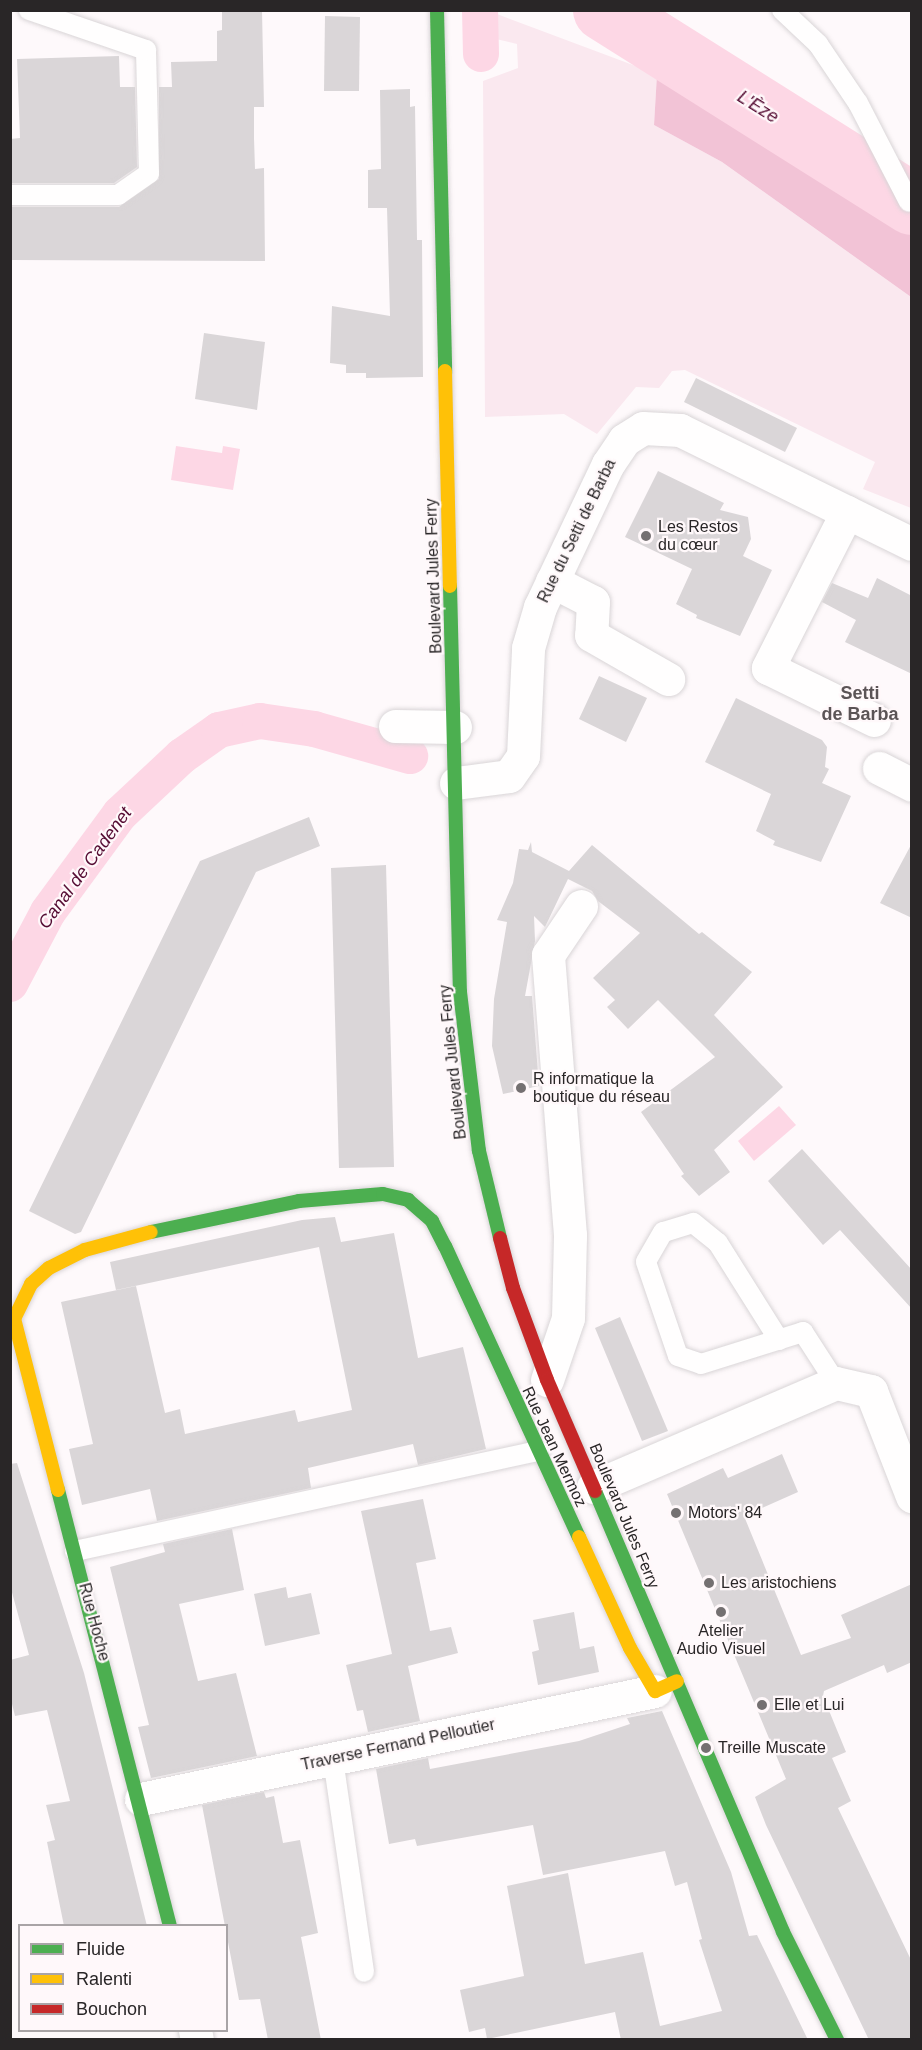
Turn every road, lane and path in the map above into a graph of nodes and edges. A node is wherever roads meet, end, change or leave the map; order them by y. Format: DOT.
graph roads {
  1 [pos="29,10"];
  2 [pos="437,10"];
  3 [pos="782,10"];
  4 [pos="10,195"];
  5 [pos="909,202"];
  6 [pos="847,512"];
  7 [pos="912,544"];
  8 [pos="552,581"];
  9 [pos="668,679"];
  10 [pos="874,720"];
  11 [pos="395,726"];
  12 [pos="455,727"];
  13 [pos="879,768"];
  14 [pos="456,783"];
  15 [pos="912,785"];
  16 [pos="581,906"];
  17 [pos="14,1319"];
  18 [pos="779,1340"];
  19 [pos="547,1380"];
  20 [pos="836,1383"];
  21 [pos="538,1451"];
  22 [pos="593,1488"];
  23 [pos="912,1496"];
  24 [pos="75,1551"];
  25 [pos="666,1686"];
  26 [pos="333,1759"];
  27 [pos="141,1799"];
  28 [pos="170,1924"];
  29 [pos="364,1972"];
  30 [pos="837,2040"];
  1 -- 4 [label="lane"];
  2 -- 12 [label="main road, Boulevard Jules Ferry"];
  3 -- 5 [label="lane"];
  6 -- 7 [label="street, Rue du Setti de Barba"];
  6 -- 8 [label="street, Rue du Setti de Barba"];
  6 -- 10 [label="street"];
  8 -- 9 [label="street"];
  8 -- 14 [label="street, Rue du Setti de Barba"];
  11 -- 12 [label="street"];
  12 -- 14 [label="main road, Boulevard Jules Ferry"];
  13 -- 15 [label="street"];
  14 -- 19 [label="main road, Boulevard Jules Ferry"];
  16 -- 19 [label="street"];
  17 -- 21 [label="main road, Rue Jean Mermoz"];
  17 -- 24 [label="main road, Rue Hoche"];
  18 -- 18 [label="lane"];
  18 -- 20 [label="lane"];
  19 -- 22 [label="main road, Boulevard Jules Ferry"];
  20 -- 22 [label="street"];
  20 -- 23 [label="street"];
  21 -- 24 [label="lane"];
  21 -- 25 [label="main road, Rue Jean Mermoz"];
  22 -- 25 [label="main road, Boulevard Jules Ferry"];
  24 -- 27 [label="main road, Rue Hoche"];
  25 -- 26 [label="street, Traverse Fernand Pelloutier"];
  25 -- 30 [label="main road, Boulevard Jules Ferry"];
  26 -- 27 [label="street, Traverse Fernand Pelloutier"];
  26 -- 29 [label="lane"];
  27 -- 28 [label="main road, Rue Hoche"];
}
